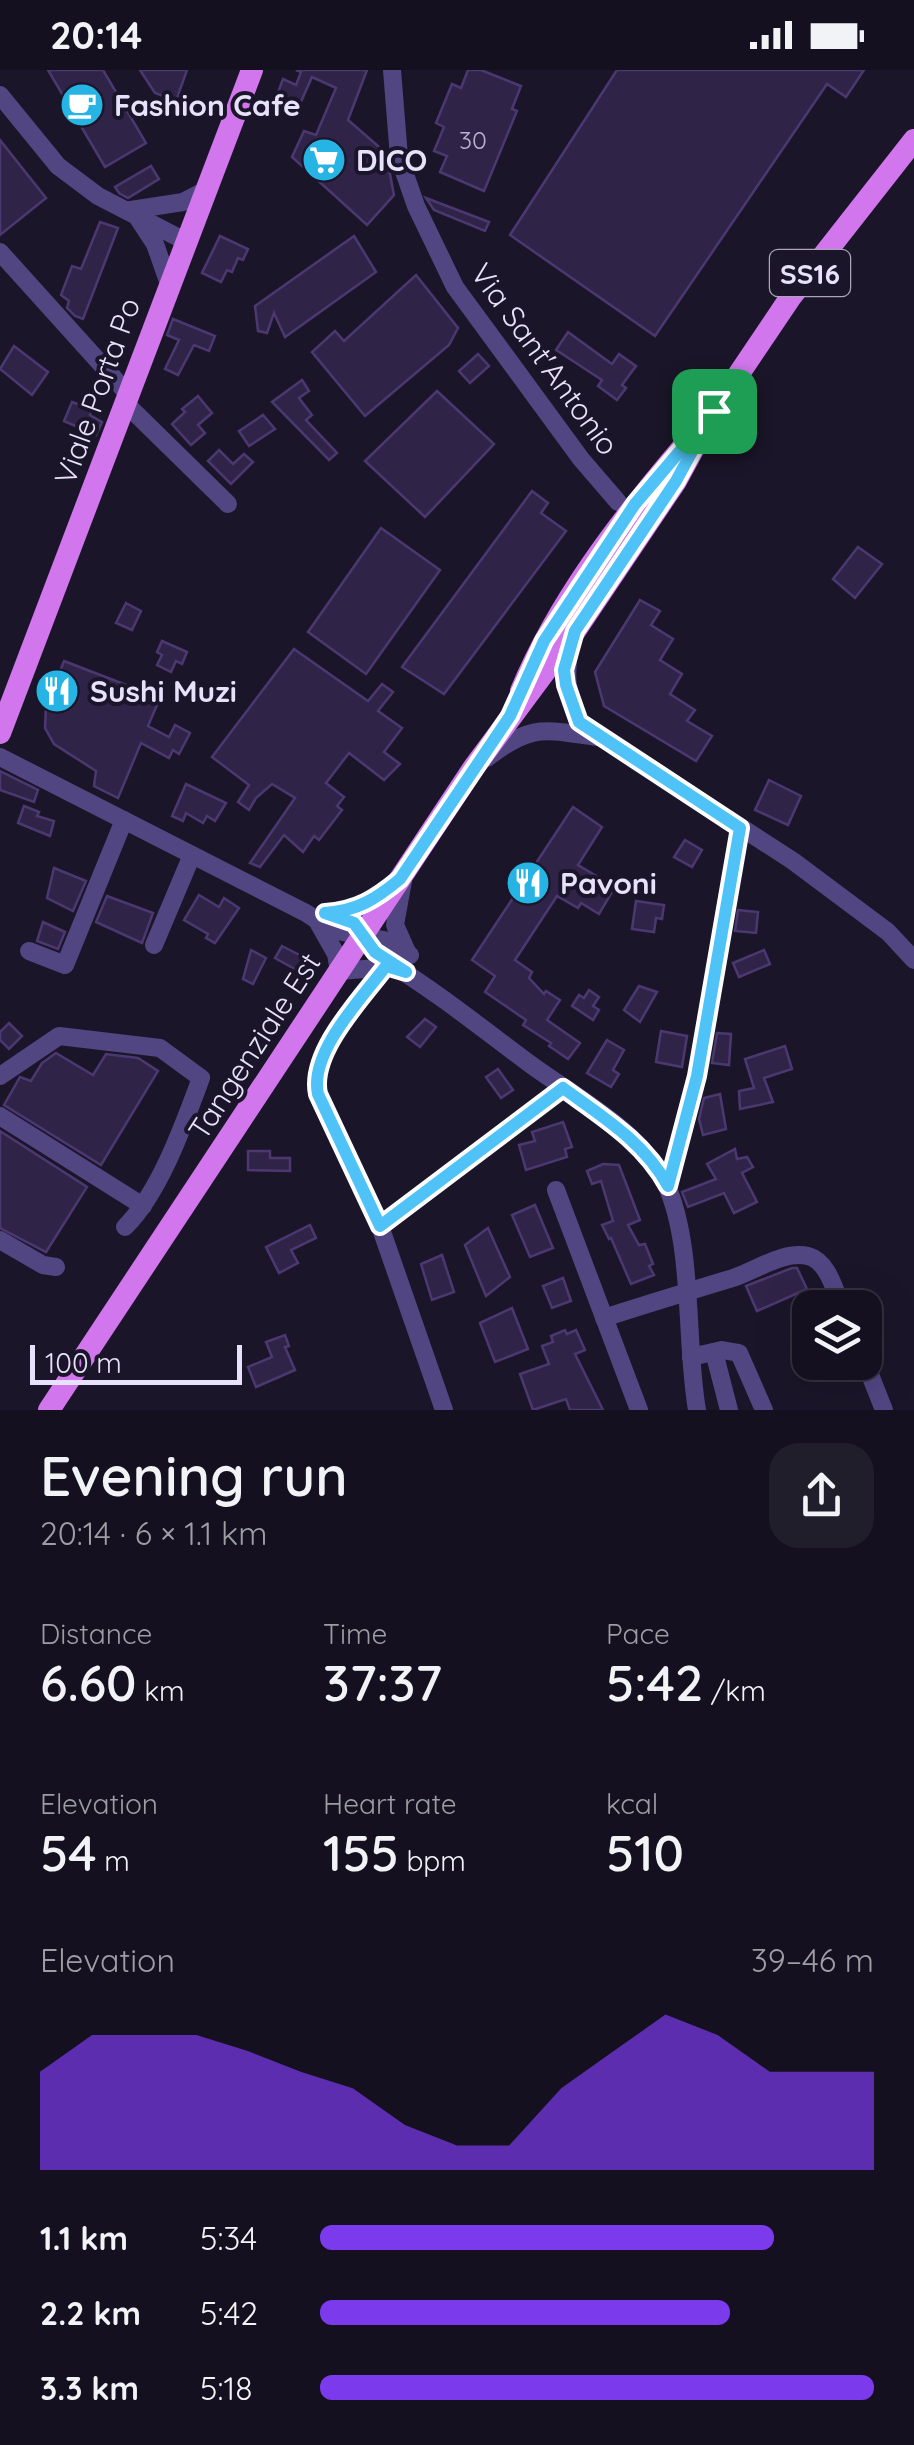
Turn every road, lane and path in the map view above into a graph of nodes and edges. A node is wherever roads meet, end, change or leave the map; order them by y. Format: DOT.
graph roads {
  1 [pos="252,70"];
  2 [pos="392,70"];
  3 [pos="0,95"];
  4 [pos="914,140"];
  5 [pos="914,154"];
  6 [pos="892,166"];
  7 [pos="204,192"];
  8 [pos="131,210"];
  9 [pos="189,233"];
  10 [pos="0,252"];
  11 [pos="168,284"];
  12 [pos="127,398"];
  13 [pos="714,411"];
  14 [pos="618,502"];
  15 [pos="228,504"];
  16 [pos="575,631"];
  17 [pos="510,716"];
  18 [pos="0,732"];
  19 [pos="598,737"];
  20 [pos="0,757"];
  21 [pos="474,767"];
  22 [pos="124,820"];
  23 [pos="740,828"];
  24 [pos="192,855"];
  25 [pos="402,876"];
  26 [pos="316,916"];
  27 [pos="365,934"];
  28 [pos="154,945"];
  29 [pos="29,951"];
  30 [pos="914,960"];
  31 [pos="408,964"];
  32 [pos="386,966"];
  33 [pos="339,971"];
  34 [pos="0,1076"];
  35 [pos="563,1088"];
  36 [pos="0,1116"];
  37 [pos="668,1186"];
  38 [pos="556,1190"];
  39 [pos="144,1206"];
  40 [pos="380,1226"];
  41 [pos="125,1227"];
  42 [pos="0,1240"];
  43 [pos="56,1267"];
  44 [pos="834,1290"];
  45 [pos="685,1292"];
  46 [pos="604,1318"];
  47 [pos="714,1352"];
  48 [pos="691,1357"];
  49 [pos="872,1380"];
  50 [pos="49,1410"];
  51 [pos="444,1410"];
  52 [pos="639,1410"];
  53 [pos="697,1410"];
  54 [pos="729,1410"];
  55 [pos="764,1410"];
  56 [pos="884,1410"];
  1 -- 7 [label="main road, Viale Porta Po"];
  2 -- 14 [label="street, Via Sant'Antonio"];
  3 -- 8 [label="street"];
  4 -- 6 [label="main road, Tangenziale Est / SS16"];
  5 -- 6 [label="street"];
  6 -- 13 [label="main road, Tangenziale Est / SS16"];
  7 -- 8 [label="street"];
  7 -- 9 [label="main road, Viale Porta Po"];
  8 -- 9 [label="street"];
  8 -- 11 [label="street"];
  9 -- 11 [label="main road, Viale Porta Po"];
  10 -- 12 [label="street"];
  11 -- 12 [label="main road, Viale Porta Po"];
  12 -- 15 [label="street"];
  12 -- 18 [label="main road, Viale Porta Po"];
  13 -- 16 [label="main road, Tangenziale Est / SS16"];
  13 -- 17 [label="main road, Tangenziale Est / SS16"];
  16 -- 17 [label="main road, Tangenziale Est / SS16"];
  16 -- 19 [label="street"];
  17 -- 21 [label="main road, Tangenziale Est / SS16"];
  19 -- 21 [label="street"];
  19 -- 23 [label="street"];
  20 -- 22 [label="street"];
  21 -- 25 [label="main road, Tangenziale Est / SS16"];
  22 -- 24 [label="street"];
  22 -- 29 [label="street"];
  23 -- 30 [label="street"];
  23 -- 37 [label="street"];
  24 -- 26 [label="street"];
  24 -- 28 [label="street"];
  25 -- 26 [label="street"];
  25 -- 27 [label="main road, Tangenziale Est / SS16"];
  25 -- 31 [label="street"];
  26 -- 27 [label="street"];
  26 -- 33 [label="street"];
  27 -- 31 [label="street"];
  27 -- 33 [label="main road, Tangenziale Est / SS16"];
  31 -- 32 [label="street"];
  31 -- 35 [label="street"];
  32 -- 33 [label="street"];
  32 -- 40 [label="street"];
  33 -- 50 [label="main road, Tangenziale Est / SS16"];
  34 -- 39 [label="street"];
  35 -- 37 [label="street"];
  35 -- 40 [label="street"];
  36 -- 39 [label="street"];
  37 -- 45 [label="street"];
  38 -- 46 [label="street"];
  39 -- 41 [label="street"];
  40 -- 51 [label="street"];
  42 -- 43 [label="street"];
  44 -- 45 [label="street"];
  45 -- 46 [label="street"];
  45 -- 48 [label="street"];
  46 -- 52 [label="street"];
  47 -- 48 [label="street"];
  47 -- 54 [label="street"];
  47 -- 55 [label="street"];
  48 -- 53 [label="street"];
  49 -- 56 [label="street"];
}
